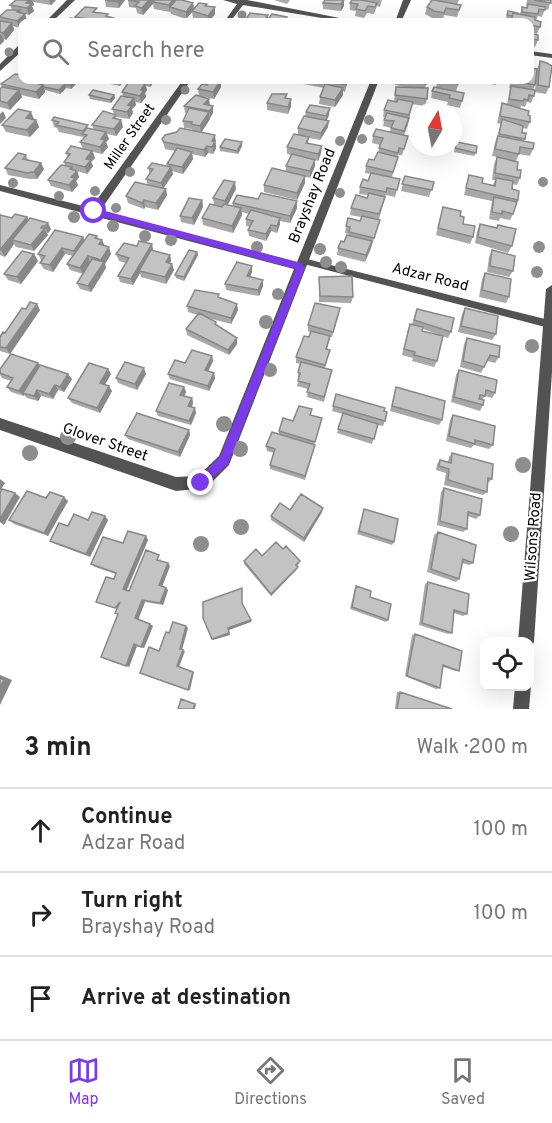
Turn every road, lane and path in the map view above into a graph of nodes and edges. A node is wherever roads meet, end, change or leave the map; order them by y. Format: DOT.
graph roads {
  1 [pos="71,0"];
  2 [pos="227,0"];
  3 [pos="407,0"];
  4 [pos="242,1"];
  5 [pos="52,18"];
  6 [pos="230,18"];
  7 [pos="334,18"];
  8 [pos="400,18"];
  9 [pos="18,51"];
  10 [pos="534,54"];
  11 [pos="552,57"];
  12 [pos="0,69"];
  13 [pos="184,84"];
  14 [pos="373,84"];
  15 [pos="0,188"];
  16 [pos="94,211"];
  17 [pos="302,264"];
  18 [pos="552,289"];
  19 [pos="550,328"];
  20 [pos="0,424"];
  21 [pos="201,483"];
  22 [pos="526,637"];
  23 [pos="523,691"];
  24 [pos="521,709"];
  1 -- 5 [label="street"];
  2 -- 4 [label="street"];
  3 -- 8 [label="street"];
  4 -- 6 [label="street"];
  4 -- 7 [label="street"];
  9 -- 12 [label="street"];
  10 -- 11 [label="street"];
  13 -- 16 [label="street, Miller Street"];
  14 -- 17 [label="street, Brayshay Road"];
  15 -- 16 [label="street, Adzar Road"];
  16 -- 17 [label="street, Adzar Road"];
  17 -- 19 [label="lane, Adzar Road"];
  17 -- 21 [label="street, Brayshay Road"];
  18 -- 19 [label="street, Wilsons Road"];
  19 -- 22 [label="street, Wilsons Road"];
  20 -- 21 [label="street, Glover Street"];
  23 -- 24 [label="street"];
}
